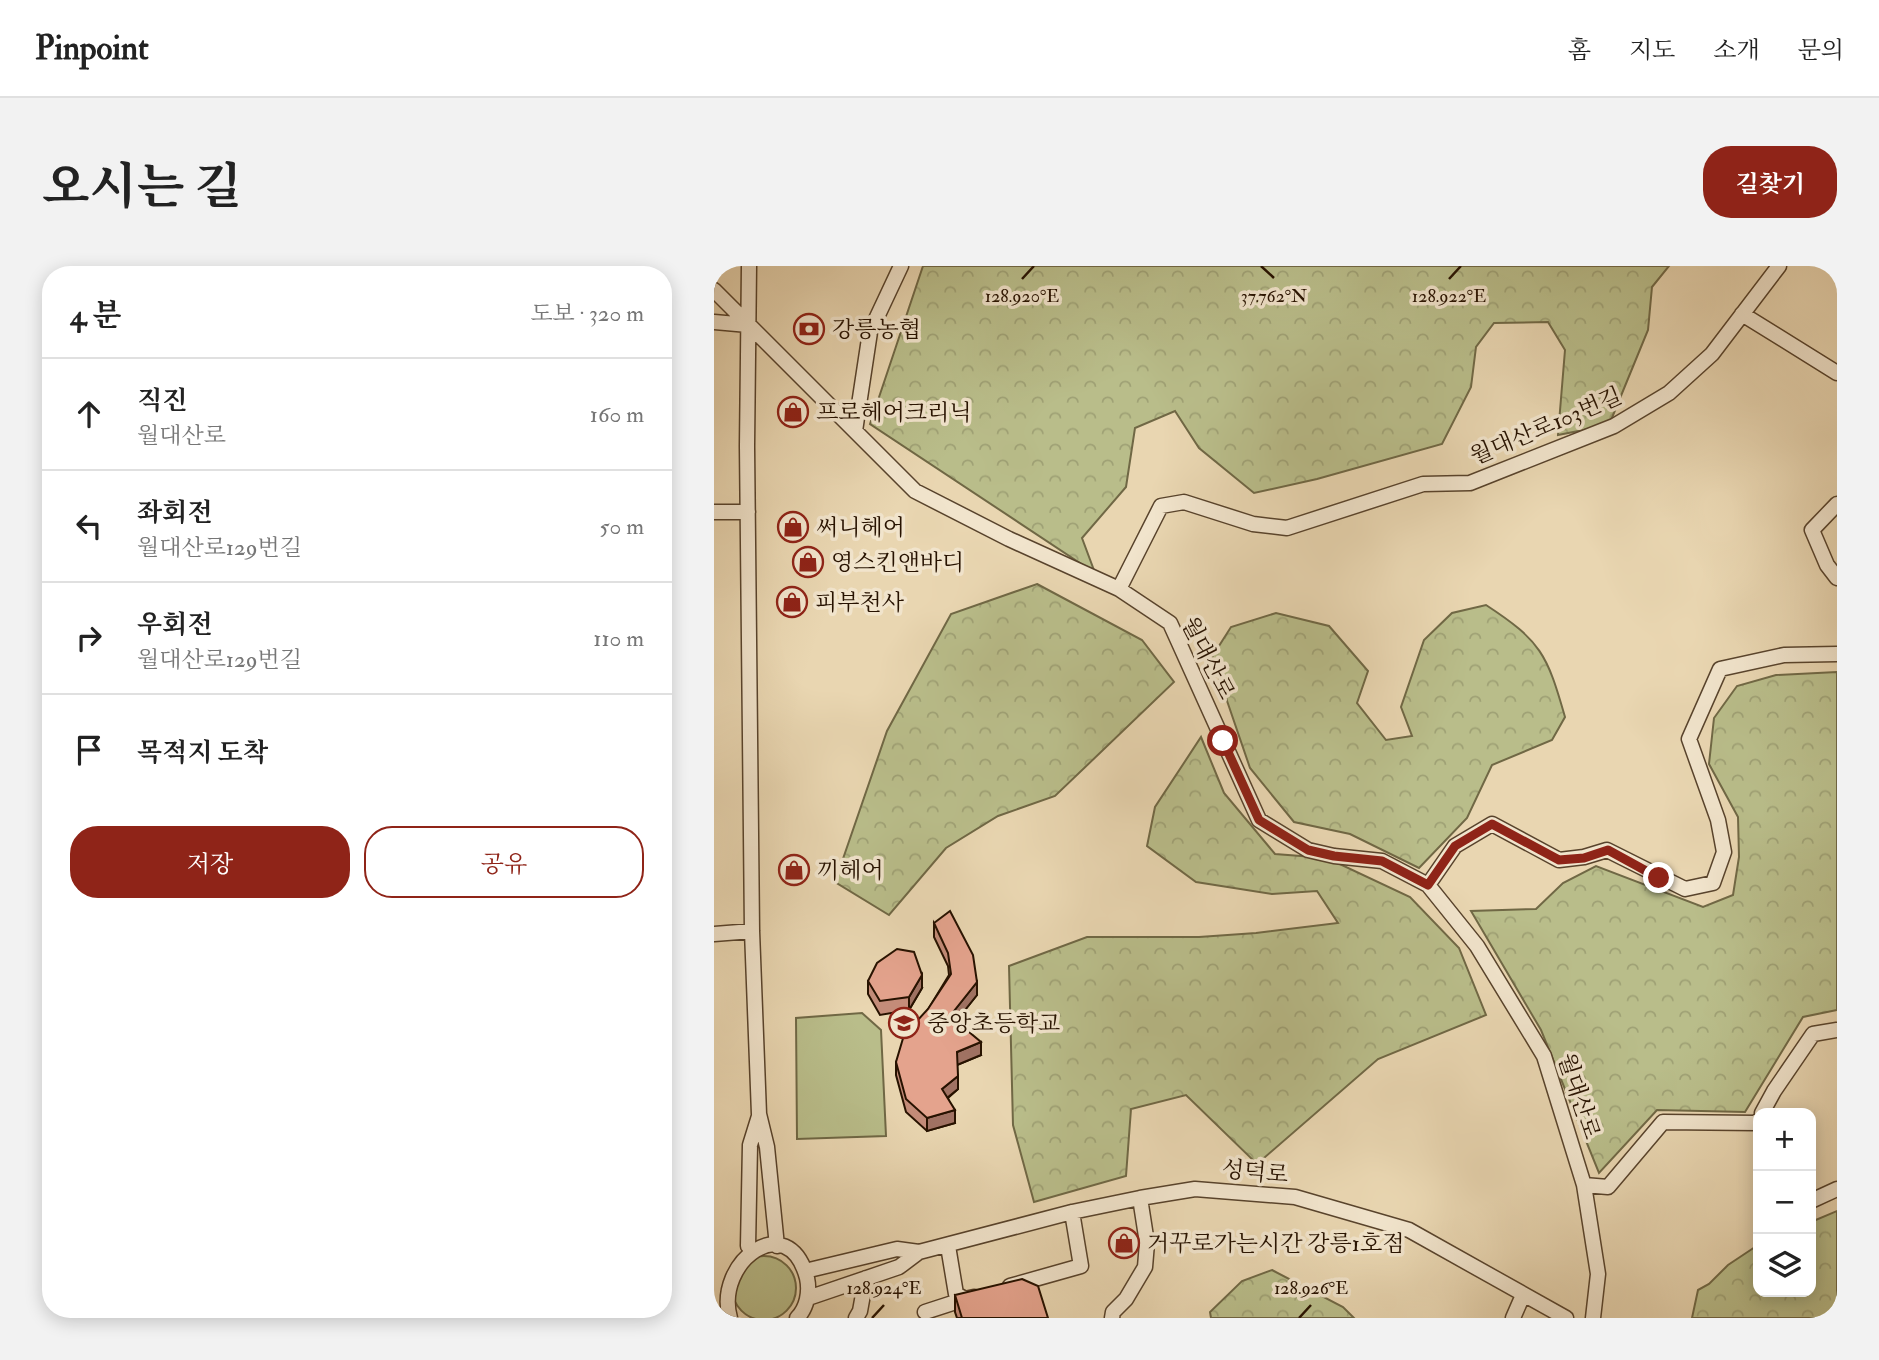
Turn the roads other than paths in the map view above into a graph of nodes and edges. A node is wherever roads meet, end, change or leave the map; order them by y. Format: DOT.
graph roads {
  1 [pos="749,266"];
  2 [pos="901,266"];
  3 [pos="1779,266"];
  4 [pos="714,290"];
  5 [pos="1742,314"];
  6 [pos="714,322"];
  7 [pos="748,326"];
  8 [pos="1837,373"];
  9 [pos="855,431"];
  10 [pos="1837,504"];
  11 [pos="714,512"];
  12 [pos="748,512"];
  13 [pos="1837,578"];
  14 [pos="1119,589"];
  15 [pos="1837,654"];
  16 [pos="1428,885"];
  17 [pos="752,931"];
  18 [pos="714,934"];
  19 [pos="1837,1030"];
  20 [pos="1766,1108"];
  21 [pos="759,1115"];
  22 [pos="1753,1121"];
  23 [pos="1584,1185"];
  24 [pos="1837,1189"];
  25 [pos="1140,1198"];
  26 [pos="1816,1199"];
  27 [pos="1072,1212"];
  28 [pos="748,1246"];
  29 [pos="777,1246"];
  30 [pos="948,1246"];
  31 [pos="919,1252"];
  32 [pos="805,1271"];
  33 [pos="866,1278"];
  34 [pos="717,1282"];
  35 [pos="1523,1295"];
  36 [pos="808,1298"];
  37 [pos="965,1300"];
  38 [pos="925,1311"];
  39 [pos="724,1317"];
  40 [pos="797,1318"];
  41 [pos="856,1318"];
  42 [pos="1112,1318"];
  43 [pos="1513,1318"];
  44 [pos="1566,1318"];
  45 [pos="1593,1318"];
  1 -- 7 [label="street"];
  2 -- 9 [label="street"];
  3 -- 5 [label="street, 월대산로103번길"];
  4 -- 7 [label="street, 월대산로"];
  5 -- 8 [label="street"];
  5 -- 14 [label="street, 월대산로103번길"];
  6 -- 7 [label="street"];
  7 -- 9 [label="street, 월대산로"];
  7 -- 12 [label="street"];
  9 -- 14 [label="street, 월대산로"];
  10 -- 13 [label="street"];
  11 -- 12 [label="street"];
  12 -- 17 [label="street"];
  14 -- 16 [label="street, 월대산로"];
  15 -- 16 [label="street"];
  16 -- 23 [label="street, 월대산로"];
  17 -- 18 [label="street"];
  17 -- 21 [label="street"];
  19 -- 20 [label="street"];
  21 -- 28 [label="street"];
  21 -- 29 [label="street"];
  22 -- 23 [label="street"];
  23 -- 45 [label="street, 월대산로"];
  24 -- 26 [label="street"];
  25 -- 27 [label="street, 성덕로"];
  25 -- 35 [label="street, 성덕로"];
  25 -- 42 [label="street"];
  27 -- 30 [label="street, 성덕로"];
  27 -- 37 [label="street"];
  28 -- 29 [label="street"];
  28 -- 34 [label="street"];
  29 -- 32 [label="street"];
  30 -- 31 [label="street, 성덕로"];
  30 -- 37 [label="street"];
  31 -- 32 [label="street"];
  31 -- 33 [label="street"];
  32 -- 36 [label="street"];
  33 -- 36 [label="street"];
  33 -- 41 [label="street"];
  34 -- 39 [label="street"];
  35 -- 43 [label="street"];
  35 -- 44 [label="street, 성덕로"];
  36 -- 40 [label="street"];
  37 -- 38 [label="street"];
}
